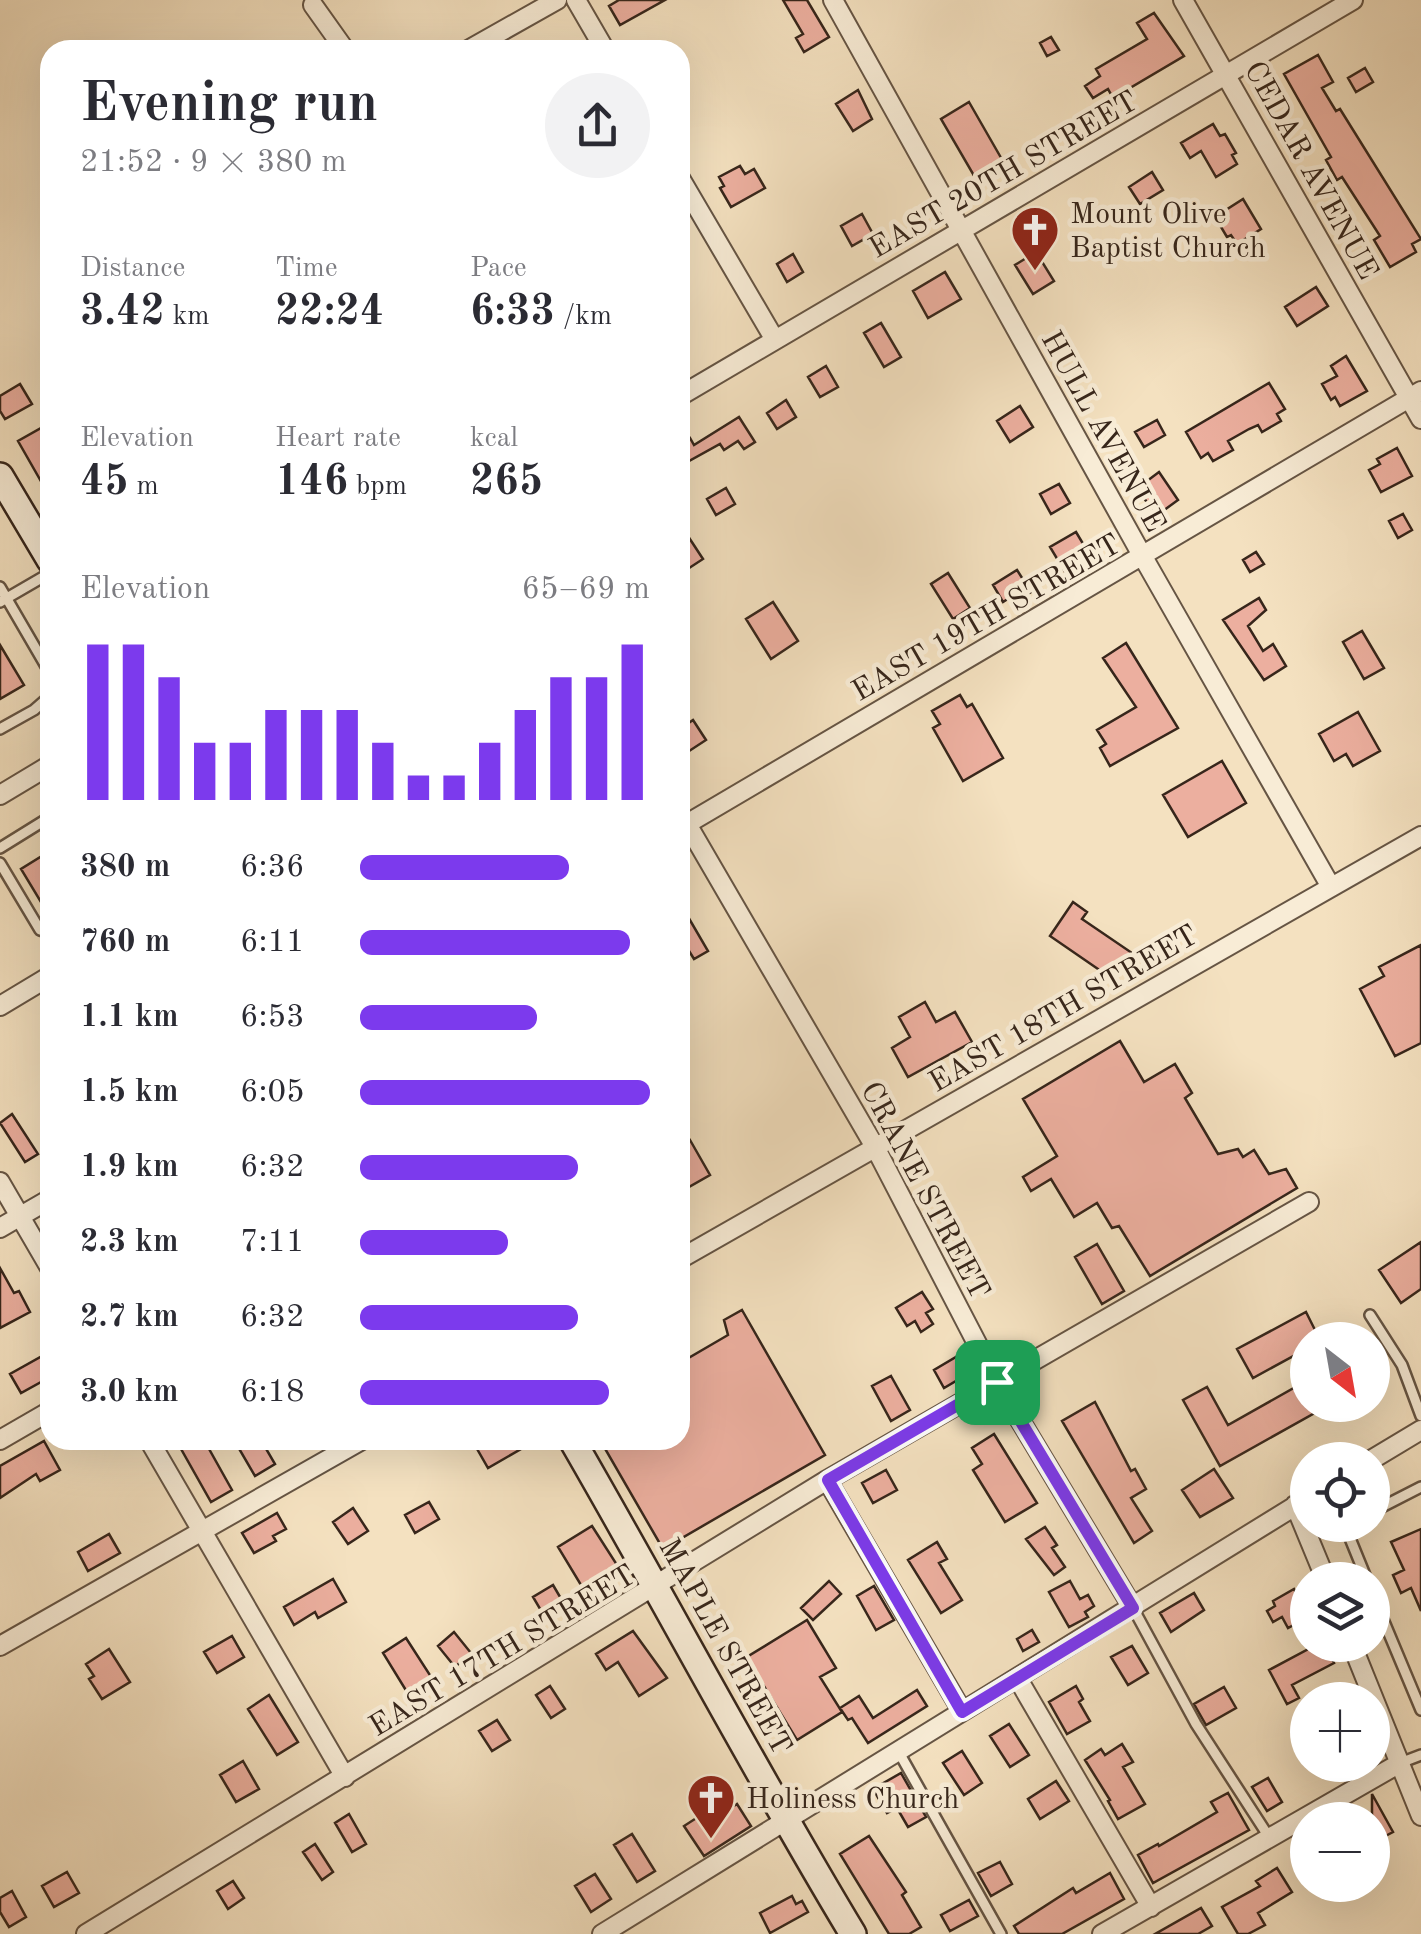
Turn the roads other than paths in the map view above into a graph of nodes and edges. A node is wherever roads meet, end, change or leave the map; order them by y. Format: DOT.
graph roads {
  1 [pos="557,0"];
  2 [pos="576,0"];
  3 [pos="833,0"];
  4 [pos="1183,0"];
  5 [pos="1353,0"];
  6 [pos="313,6"];
  7 [pos="338,40"];
  8 [pos="486,40"];
  9 [pos="599,40"];
  10 [pos="1227,75"];
  11 [pos="690,195"];
  12 [pos="961,229"];
  13 [pos="775,340"];
  14 [pos="690,390"];
  15 [pos="1415,394"];
  16 [pos="1421,419"];
  17 [pos="0,476"];
  18 [pos="40,543"];
  19 [pos="1143,557"];
  20 [pos="40,579"];
  21 [pos="0,587"];
  22 [pos="3,600"];
  23 [pos="40,657"];
  24 [pos="40,705"];
  25 [pos="0,729"];
  26 [pos="40,771"];
  27 [pos="0,795"];
  28 [pos="690,822"];
  29 [pos="40,824"];
  30 [pos="690,836"];
  31 [pos="1421,836"];
  32 [pos="0,848"];
  33 [pos="0,863"];
  34 [pos="1331,887"];
  35 [pos="40,930"];
  36 [pos="40,982"];
  37 [pos="0,1006"];
  38 [pos="875,1147"];
  39 [pos="0,1182"];
  40 [pos="1309,1202"];
  41 [pos="40,1204"];
  42 [pos="20,1216"];
  43 [pos="0,1228"];
  44 [pos="40,1251"];
  45 [pos="690,1252"];
  46 [pos="1370,1315"];
  47 [pos="997,1382"];
  48 [pos="1421,1416"];
  49 [pos="40,1417"];
  50 [pos="1421,1430"];
  51 [pos="0,1440"];
  52 [pos="1390,1449"];
  53 [pos="155,1450"];
  54 [pos="344,1450"];
  55 [pos="578,1450"];
  56 [pos="828,1480"];
  57 [pos="1421,1487"];
  58 [pos="1390,1503"];
  59 [pos="1290,1508"];
  60 [pos="202,1531"];
  61 [pos="658,1587"];
  62 [pos="1133,1608"];
  63 [pos="1390,1636"];
  64 [pos="0,1646"];
  65 [pos="1359,1662"];
  66 [pos="1018,1679"];
  67 [pos="1421,1710"];
  68 [pos="962,1712"];
  69 [pos="898,1749"];
  70 [pos="1421,1755"];
  71 [pos="1400,1763"];
  72 [pos="345,1778"];
  73 [pos="1421,1816"];
  74 [pos="786,1821"];
  75 [pos="1270,1839"];
  76 [pos="1151,1907"];
  77 [pos="86,1934"];
  78 [pos="602,1934"];
  79 [pos="854,1934"];
  80 [pos="1001,1934"];
  81 [pos="1102,1934"];
  1 -- 8 [label="street"];
  2 -- 9 [label="street"];
  3 -- 12 [label="street, HULL AVENUE"];
  4 -- 10 [label="street, CEDAR AVENUE"];
  5 -- 10 [label="street, EAST 20TH STREET"];
  6 -- 7 [label="street"];
  10 -- 12 [label="street, EAST 20TH STREET"];
  10 -- 15 [label="street, CEDAR AVENUE"];
  11 -- 13 [label="street"];
  12 -- 13 [label="street, EAST 20TH STREET"];
  12 -- 19 [label="street, HULL AVENUE"];
  13 -- 14 [label="street, EAST 20TH STREET"];
  15 -- 16 [label="street, CEDAR AVENUE"];
  15 -- 19 [label="street, EAST 19TH STREET"];
  17 -- 18 [label="main road"];
  19 -- 28 [label="street, EAST 19TH STREET"];
  19 -- 34 [label="street, HULL AVENUE"];
  20 -- 22 [label="lane"];
  21 -- 22 [label="lane"];
  22 -- 23 [label="lane"];
  24 -- 25 [label="lane"];
  26 -- 27 [label="street"];
  29 -- 32 [label="lane"];
  30 -- 38 [label="street, CRANE STREET"];
  31 -- 34 [label="street, EAST 18TH STREET"];
  33 -- 35 [label="lane"];
  34 -- 38 [label="street, EAST 18TH STREET"];
  36 -- 37 [label="street"];
  38 -- 45 [label="street, EAST 18TH STREET"];
  38 -- 47 [label="street, CRANE STREET"];
  39 -- 42 [label="street"];
  40 -- 47 [label="street, EAST 17TH STREET"];
  41 -- 42 [label="street"];
  42 -- 43 [label="street"];
  42 -- 44 [label="street"];
  46 -- 48 [label="lane"];
  47 -- 56 [label="street, EAST 17TH STREET"];
  47 -- 62 [label="street, CRANE STREET"];
  49 -- 51 [label="street"];
  50 -- 52 [label="street"];
  53 -- 60 [label="street"];
  54 -- 60 [label="street"];
  55 -- 61 [label="main road, MAPLE STREET"];
  56 -- 61 [label="street, EAST 17TH STREET"];
  56 -- 68 [label="street"];
  57 -- 58 [label="lane"];
  59 -- 62 [label="street"];
  60 -- 64 [label="street"];
  60 -- 72 [label="street"];
  61 -- 72 [label="street, EAST 17TH STREET"];
  61 -- 74 [label="main road, MAPLE STREET"];
  62 -- 66 [label="street"];
  62 -- 75 [label="lane, CRANE STREET"];
  63 -- 67 [label="lane"];
  65 -- 71 [label="street"];
  66 -- 68 [label="street"];
  66 -- 76 [label="street"];
  68 -- 69 [label="street"];
  69 -- 74 [label="street"];
  69 -- 80 [label="lane"];
  70 -- 71 [label="lane"];
  71 -- 73 [label="street"];
  71 -- 75 [label="street"];
  72 -- 77 [label="street, EAST 17TH STREET"];
  74 -- 78 [label="street"];
  74 -- 79 [label="main road, MAPLE STREET"];
  75 -- 76 [label="street"];
  76 -- 81 [label="street"];
}
